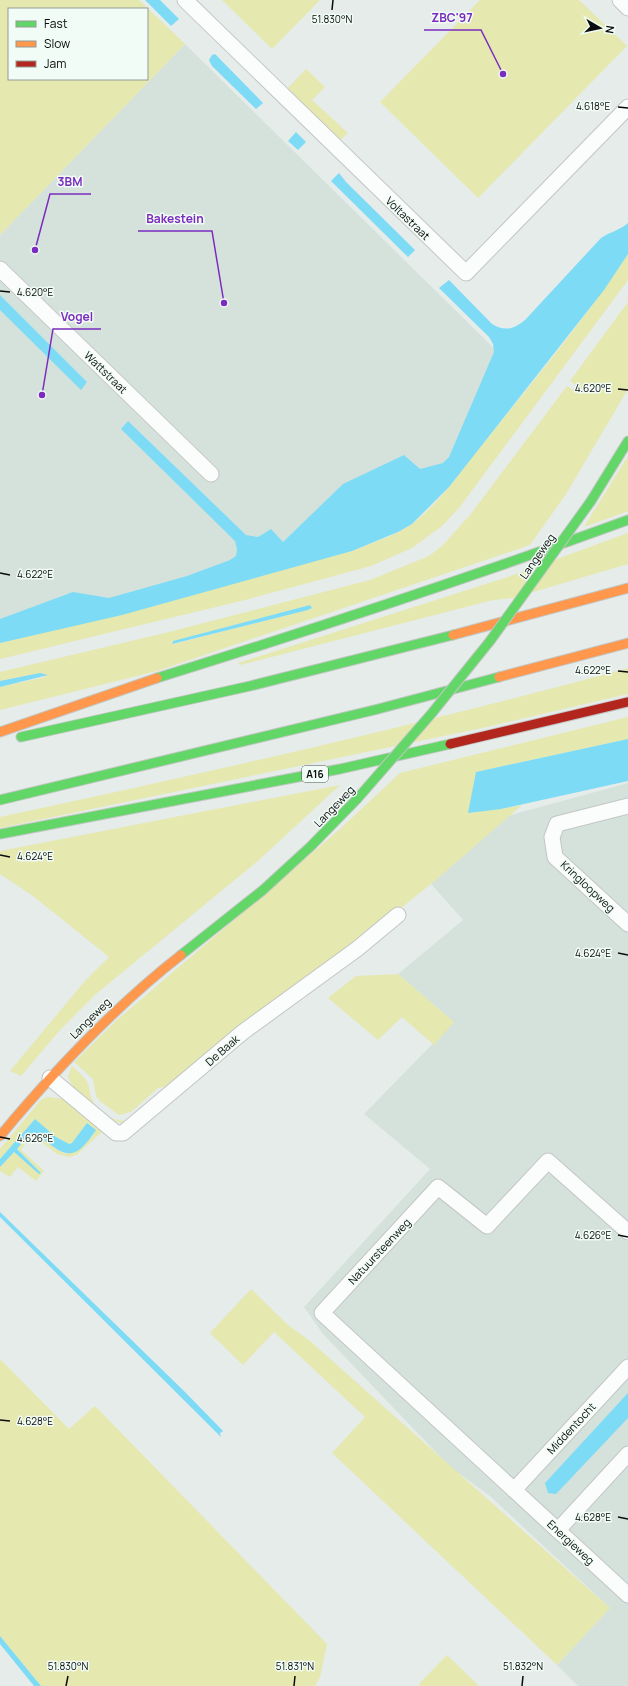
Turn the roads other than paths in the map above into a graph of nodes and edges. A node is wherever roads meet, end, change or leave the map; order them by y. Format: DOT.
graph roads {
  1 [pos="185,0"];
  2 [pos="620,0"];
  3 [pos="628,8"];
  4 [pos="628,107"];
  5 [pos="0,269"];
  6 [pos="628,440"];
  7 [pos="211,474"];
  8 [pos="628,520"];
  9 [pos="628,588"];
  10 [pos="628,643"];
  11 [pos="628,702"];
  12 [pos="0,732"];
  13 [pos="15,738"];
  14 [pos="0,800"];
  15 [pos="628,806"];
  16 [pos="0,834"];
  17 [pos="398,915"];
  18 [pos="628,924"];
  19 [pos="50,1078"];
  20 [pos="0,1136"];
  21 [pos="628,1232"];
  22 [pos="628,1367"];
  23 [pos="628,1454"];
  24 [pos="514,1490"];
  25 [pos="558,1530"];
  26 [pos="628,1595"];
  1 -- 4 [label="street, Voltastraat"];
  2 -- 3 [label="street"];
  5 -- 7 [label="street, Wattstraat"];
  6 -- 19 [label="main road, Langeweg, bridge"];
  8 -- 12 [label="main road"];
  9 -- 13 [label="main road"];
  10 -- 14 [label="main road"];
  11 -- 16 [label="main road, A16"];
  15 -- 18 [label="street, Kringloopweg"];
  17 -- 19 [label="street, De Baak"];
  19 -- 20 [label="main road, Langeweg"];
  21 -- 24 [label="street, Natuursteenweg"];
  22 -- 24 [label="street, Middentocht"];
  23 -- 25 [label="street"];
  24 -- 25 [label="street, Energieweg"];
  25 -- 26 [label="street, Energieweg"];
}
